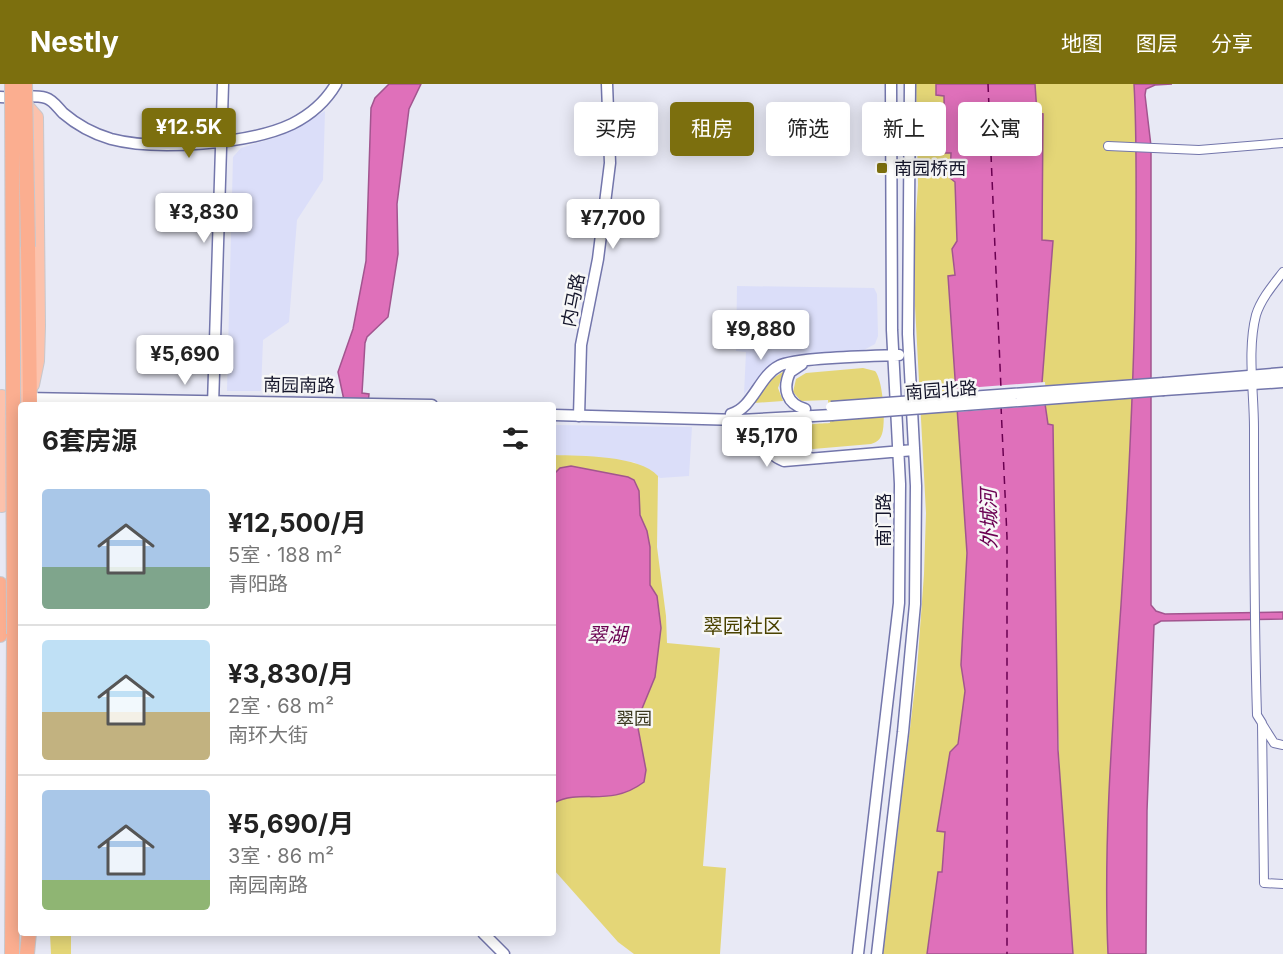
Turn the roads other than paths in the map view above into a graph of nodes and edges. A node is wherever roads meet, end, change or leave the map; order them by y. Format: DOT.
graph roads {
  1 [pos="12,84"];
  2 [pos="20,84"];
  3 [pos="26,84"];
  4 [pos="223,84"];
  5 [pos="336,84"];
  6 [pos="608,84"];
  7 [pos="891,84"];
  8 [pos="910,84"];
  9 [pos="0,97"];
  10 [pos="20,98"];
  11 [pos="221,141"];
  12 [pos="1283,142"];
  13 [pos="1108,146"];
  14 [pos="1283,272"];
  15 [pos="908,354"];
  16 [pos="892,355"];
  17 [pos="811,361"];
  18 [pos="1283,373"];
  19 [pos="1254,380"];
  20 [pos="1283,382"];
  21 [pos="1,402"];
  22 [pos="26,402"];
  23 [pos="213,402"];
  24 [pos="556,409"];
  25 [pos="579,413"];
  26 [pos="805,413"];
  27 [pos="556,415"];
  28 [pos="726,417"];
  29 [pos="914,450"];
  30 [pos="898,452"];
  31 [pos="816,459"];
  32 [pos="1,506"];
  33 [pos="18,506"];
  34 [pos="0,584"];
  35 [pos="5,634"];
  36 [pos="1262,723"];
  37 [pos="1283,745"];
  38 [pos="18,779"];
  39 [pos="12,831"];
  40 [pos="1283,884"];
  41 [pos="18,936"];
  42 [pos="29,936"];
  43 [pos="477,936"];
  44 [pos="486,936"];
  45 [pos="12,954"];
  46 [pos="18,954"];
  47 [pos="29,954"];
  48 [pos="493,954"];
  49 [pos="504,954"];
  50 [pos="858,954"];
  51 [pos="877,954"];
  1 -- 35 [label="highway, bridge"];
  2 -- 10 [label="main road"];
  3 -- 22 [label="highway, bridge"];
  4 -- 11 [label="main road"];
  5 -- 11 [label="main road"];
  6 -- 25 [label="main road, 内马路"];
  7 -- 16 [label="main road, 南门路"];
  8 -- 15 [label="main road, 南门路"];
  9 -- 10 [label="main road"];
  10 -- 11 [label="main road"];
  10 -- 22 [label="main road"];
  10 -- 22 [label="main road"];
  11 -- 23 [label="main road"];
  12 -- 13 [label="street"];
  14 -- 19 [label="street"];
  15 -- 16 [label="main road"];
  15 -- 29 [label="main road, 南门路"];
  16 -- 17 [label="main road"];
  16 -- 30 [label="main road, 南门路"];
  17 -- 26 [label="main road"];
  17 -- 28 [label="main road"];
  18 -- 19 [label="main road"];
  19 -- 20 [label="main road"];
  19 -- 26 [label="main road, 南园北路, bridge"];
  19 -- 36 [label="street"];
  21 -- 22 [label="main road"];
  21 -- 32 [label="main road"];
  24 -- 25 [label="main road"];
  25 -- 27 [label="main road"];
  25 -- 28 [label="main road"];
  26 -- 28 [label="main road, 南园北路"];
  26 -- 31 [label="main road"];
  28 -- 31 [label="main road"];
  29 -- 30 [label="main road"];
  29 -- 51 [label="main road, 南门路"];
  30 -- 31 [label="main road"];
  30 -- 50 [label="main road, 南门路"];
  32 -- 33 [label="main road"];
  34 -- 35 [label="highway"];
  35 -- 39 [label="highway"];
  36 -- 37 [label="street"];
  36 -- 40 [label="street"];
  38 -- 39 [label="highway"];
  39 -- 45 [label="highway"];
  41 -- 46 [label="highway"];
  42 -- 47 [label="highway"];
  43 -- 48 [label="main road"];
  44 -- 49 [label="main road"];
}
